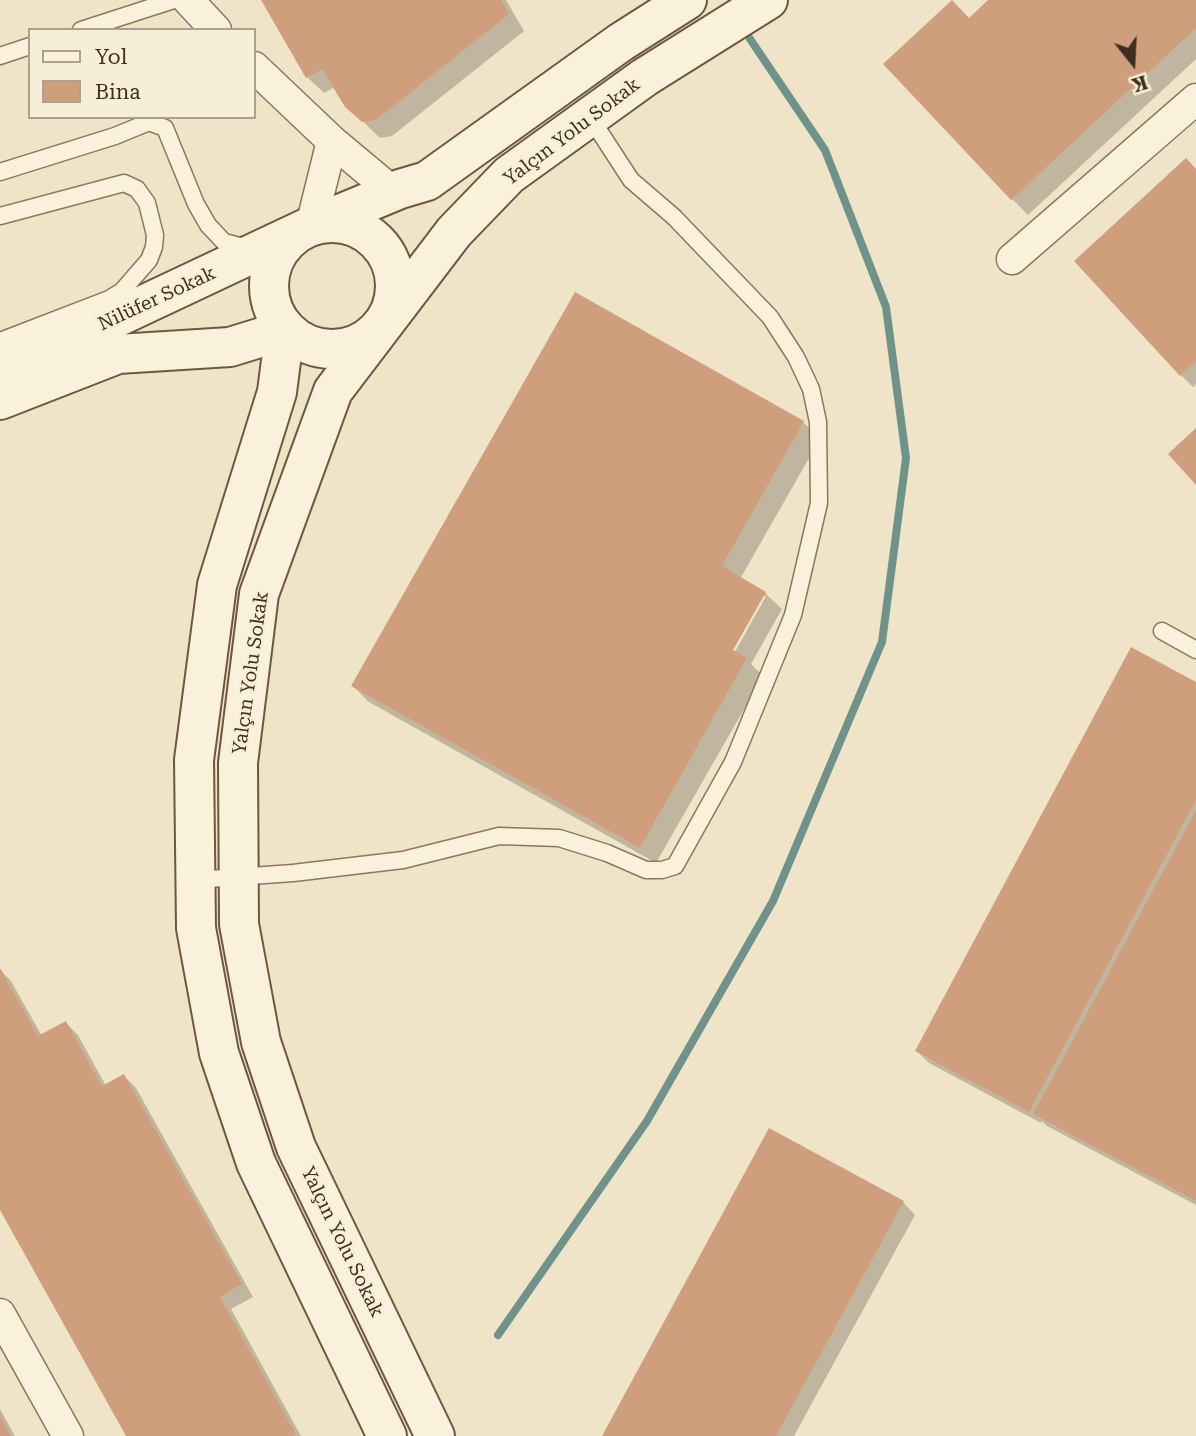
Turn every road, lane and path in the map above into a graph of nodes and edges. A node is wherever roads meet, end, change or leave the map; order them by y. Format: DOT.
graph roads {
  1 [pos="174,0"];
  2 [pos="188,0"];
  3 [pos="687,0"];
  4 [pos="768,0"];
  5 [pos="87,28"];
  6 [pos="214,28"];
  7 [pos="28,47"];
  8 [pos="0,56"];
  9 [pos="256,69"];
  10 [pos="1196,99"];
  11 [pos="590,117"];
  12 [pos="332,141"];
  13 [pos="0,172"];
  14 [pos="393,192"];
  15 [pos="0,216"];
  16 [pos="311,226"];
  17 [pos="260,250"];
  18 [pos="1012,259"];
  19 [pos="380,329"];
  20 [pos="285,330"];
  21 [pos="0,341"];
  22 [pos="0,364"];
  23 [pos="0,400"];
  24 [pos="1162,631"];
  25 [pos="1196,650"];
  26 [pos="238,876"];
  27 [pos="195,880"];
  28 [pos="0,1314"];
  29 [pos="421,1431"];
  30 [pos="68,1436"];
  31 [pos="387,1436"];
  1 -- 5 [label="lane"];
  2 -- 6 [label="street"];
  3 -- 14 [label="street"];
  4 -- 11 [label="street, Yalçın Yolu Sokak"];
  7 -- 8 [label="lane"];
  9 -- 12 [label="street"];
  10 -- 18 [label="street"];
  11 -- 19 [label="street, Yalçın Yolu Sokak"];
  11 -- 26 [label="lane"];
  12 -- 14 [label="street"];
  12 -- 16 [label="street"];
  13 -- 17 [label="lane"];
  14 -- 16 [label="street"];
  15 -- 21 [label="lane"];
  16 -- 17 [label="street, Nilüfer Sokak"];
  16 -- 19 [label="street"];
  16 -- 20 [label="street"];
  17 -- 22 [label="street, Nilüfer Sokak"];
  19 -- 20 [label="street"];
  19 -- 26 [label="street, Yalçın Yolu Sokak"];
  20 -- 23 [label="street, Nilüfer Sokak"];
  20 -- 27 [label="street"];
  24 -- 25 [label="lane"];
  26 -- 27 [label="lane"];
  26 -- 29 [label="street, Yalçın Yolu Sokak"];
  27 -- 31 [label="street"];
  28 -- 30 [label="street"];
}
